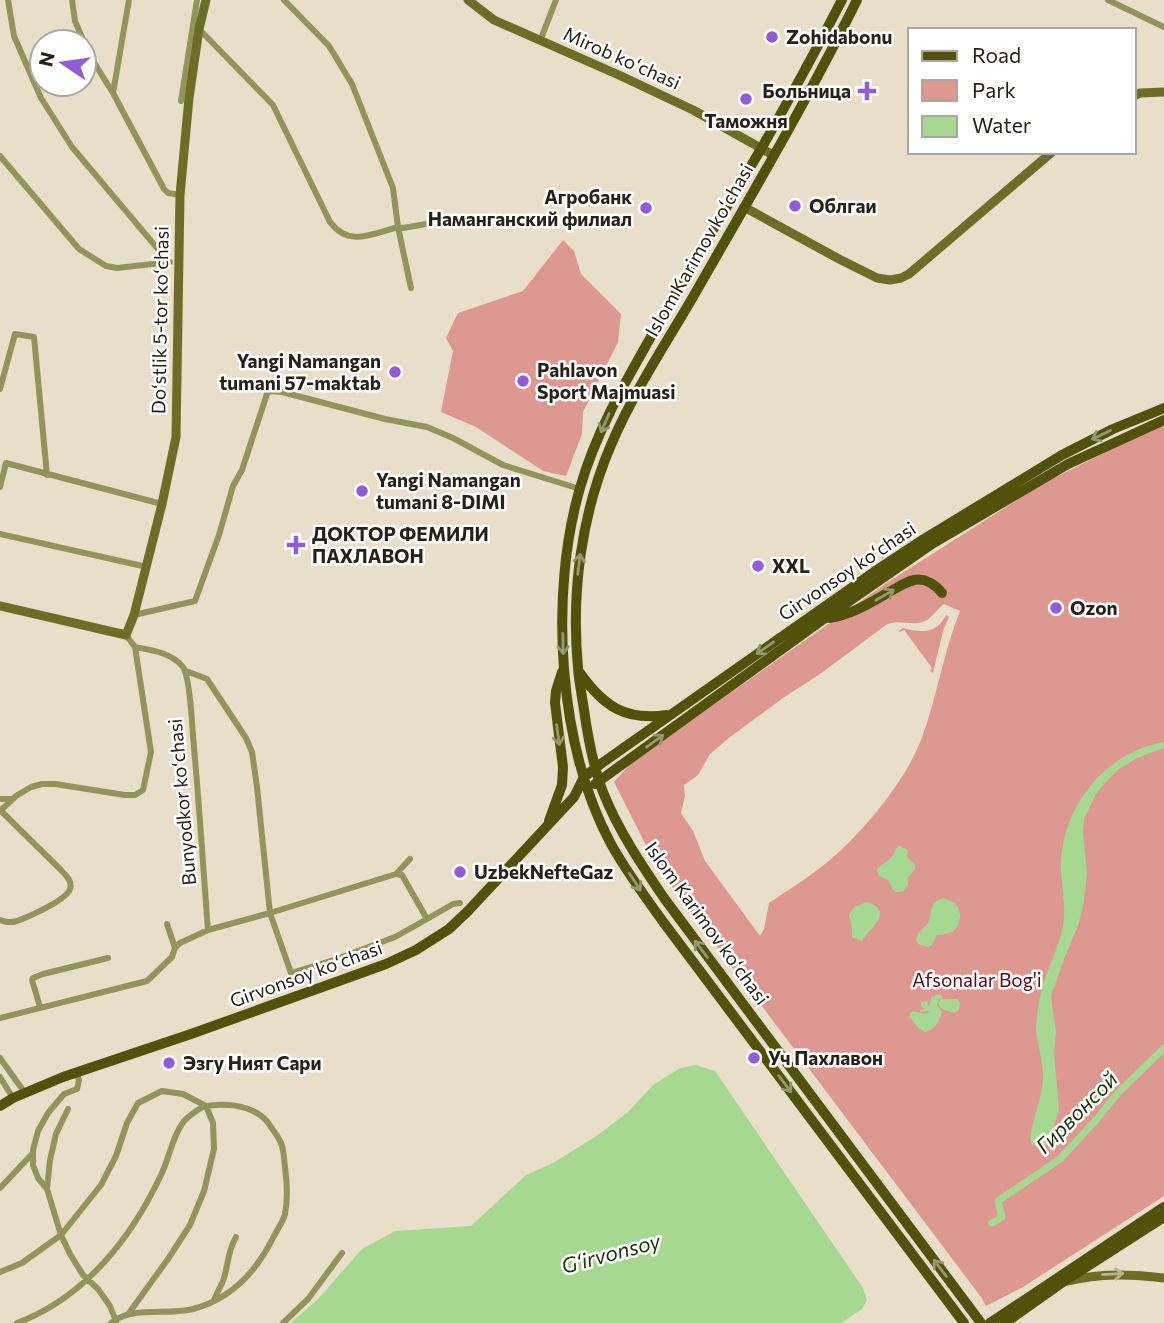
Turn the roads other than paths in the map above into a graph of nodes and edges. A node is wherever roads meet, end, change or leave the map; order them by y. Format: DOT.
graph roads {
  1 [pos="8,0"];
  2 [pos="72,0"];
  3 [pos="129,0"];
  4 [pos="197,0"];
  5 [pos="206,0"];
  6 [pos="284,0"];
  7 [pos="468,0"];
  8 [pos="556,0"];
  9 [pos="842,0"];
  10 [pos="858,0"];
  11 [pos="1108,0"];
  12 [pos="1164,27"];
  13 [pos="199,29"];
  14 [pos="540,41"];
  15 [pos="1164,92"];
  16 [pos="113,93"];
  17 [pos="1136,95"];
  18 [pos="181,101"];
  19 [pos="761,149"];
  20 [pos="1050,154"];
  21 [pos="773,155"];
  22 [pos="0,156"];
  23 [pos="180,195"];
  24 [pos="744,207"];
  25 [pos="482,217"];
  26 [pos="398,227"];
  27 [pos="168,261"];
  28 [pos="179,262"];
  29 [pos="411,288"];
  30 [pos="661,320"];
  31 [pos="675,328"];
  32 [pos="0,389"];
  33 [pos="1164,408"];
  34 [pos="1164,420"];
  35 [pos="47,475"];
  36 [pos="1027,481"];
  37 [pos="0,487"];
  38 [pos="580,489"];
  39 [pos="1002,496"];
  40 [pos="162,504"];
  41 [pos="0,534"];
  42 [pos="146,567"];
  43 [pos="942,593"];
  44 [pos="0,606"];
  45 [pos="134,615"];
  46 [pos="825,618"];
  47 [pos="126,635"];
  48 [pos="135,648"];
  49 [pos="564,668"];
  50 [pos="578,669"];
  51 [pos="186,671"];
  52 [pos="671,714"];
  53 [pos="595,769"];
  54 [pos="584,777"];
  55 [pos="599,781"];
  56 [pos="588,790"];
  57 [pos="574,797"];
  58 [pos="0,799"];
  59 [pos="11,799"];
  60 [pos="0,811"];
  61 [pos="547,827"];
  62 [pos="410,859"];
  63 [pos="396,874"];
  64 [pos="460,903"];
  65 [pos="270,913"];
  66 [pos="427,919"];
  67 [pos="0,920"];
  68 [pos="167,924"];
  69 [pos="208,930"];
  70 [pos="175,948"];
  71 [pos="108,958"];
  72 [pos="40,1007"];
  73 [pos="0,1018"];
  74 [pos="0,1058"];
  75 [pos="76,1072"];
  76 [pos="0,1077"];
  77 [pos="25,1093"];
  78 [pos="13,1098"];
  79 [pos="0,1106"];
  80 [pos="206,1106"];
  81 [pos="68,1109"];
  82 [pos="33,1153"];
  83 [pos="0,1188"];
  84 [pos="47,1189"];
  85 [pos="1164,1207"];
  86 [pos="1164,1217"];
  87 [pos="61,1235"];
  88 [pos="236,1237"];
  89 [pos="342,1253"];
  90 [pos="0,1272"];
  91 [pos="1164,1278"];
  92 [pos="88,1279"];
  93 [pos="1063,1282"];
  94 [pos="213,1301"];
  95 [pos="1015,1311"];
  96 [pos="129,1313"];
  97 [pos="114,1322"];
  98 [pos="17,1323"];
  99 [pos="283,1323"];
  100 [pos="964,1323"];
  101 [pos="981,1323"];
  102 [pos="990,1323"];
  103 [pos="1004,1323"];
  1 -- 27 [label="street"];
  2 -- 16 [label="street"];
  3 -- 16 [label="street"];
  4 -- 18 [label="street"];
  5 -- 13 [label="street, Doʻstlik 5-tor koʻchasi"];
  6 -- 26 [label="street"];
  7 -- 14 [label="street, Mirob koʻchasi"];
  8 -- 14 [label="street"];
  9 -- 19 [label="main road, Islom Karimov koʻchasi"];
  10 -- 21 [label="main road, Islom Karimov koʻchasi"];
  11 -- 12 [label="street"];
  13 -- 23 [label="street, Doʻstlik 5-tor koʻchasi"];
  13 -- 26 [label="street"];
  14 -- 19 [label="street, Mirob koʻchasi"];
  15 -- 17 [label="street"];
  16 -- 23 [label="street"];
  19 -- 21 [label="street, Mirob koʻchasi"];
  19 -- 30 [label="main road, Islom Karimov koʻchasi"];
  20 -- 24 [label="street"];
  21 -- 24 [label="main road, Islom Karimov koʻchasi"];
  22 -- 27 [label="street"];
  23 -- 28 [label="street, Doʻstlik 5-tor koʻchasi"];
  24 -- 31 [label="main road, Islom Karimov koʻchasi"];
  25 -- 26 [label="street"];
  26 -- 29 [label="street"];
  27 -- 28 [label="street"];
  28 -- 40 [label="street, Doʻstlik 5-tor koʻchasi"];
  30 -- 31 [label="main road"];
  30 -- 38 [label="main road, Islom Karimov koʻchasi, one-way"];
  50 -- 31 [label="main road, Islom Karimov koʻchasi, one-way"];
  32 -- 35 [label="street"];
  33 -- 36 [label="main road, Girvonsoy koʻchasi, one-way"];
  34 -- 36 [label="main road, Girvonsoy koʻchasi"];
  35 -- 37 [label="street"];
  35 -- 40 [label="street"];
  36 -- 39 [label="main road, Girvonsoy koʻchasi"];
  38 -- 45 [label="street"];
  38 -- 49 [label="main road, Islom Karimov koʻchasi, one-way"];
  39 -- 46 [label="main road, Girvonsoy koʻchasi"];
  39 -- 52 [label="main road, Girvonsoy koʻchasi, one-way"];
  40 -- 42 [label="street, Doʻstlik 5-tor koʻchasi"];
  41 -- 42 [label="street"];
  42 -- 45 [label="street, Doʻstlik 5-tor koʻchasi"];
  46 -- 43 [label="main road, one-way"];
  44 -- 47 [label="street"];
  45 -- 47 [label="street, Doʻstlik 5-tor koʻchasi"];
  55 -- 46 [label="main road, Girvonsoy koʻchasi, one-way"];
  47 -- 48 [label="street"];
  48 -- 51 [label="street"];
  48 -- 59 [label="street"];
  49 -- 54 [label="main road, Islom Karimov koʻchasi"];
  49 -- 61 [label="main road, one-way"];
  50 -- 52 [label="main road"];
  50 -- 53 [label="main road, Islom Karimov koʻchasi"];
  51 -- 65 [label="street"];
  51 -- 69 [label="street, Bunyodkor koʻchasi"];
  52 -- 53 [label="main road, Girvonsoy koʻchasi"];
  53 -- 54 [label="main road, Girvonsoy koʻchasi"];
  53 -- 55 [label="main road, Islom Karimov koʻchasi"];
  54 -- 56 [label="main road, Islom Karimov koʻchasi"];
  54 -- 57 [label="main road, Girvonsoy koʻchasi"];
  55 -- 56 [label="main road, Girvonsoy koʻchasi"];
  101 -- 55 [label="main road, Islom Karimov koʻchasi, one-way"];
  56 -- 57 [label="main road, Girvonsoy koʻchasi"];
  56 -- 100 [label="main road, Islom Karimov koʻchasi, one-way"];
  57 -- 61 [label="main road, Girvonsoy koʻchasi"];
  58 -- 59 [label="street"];
  59 -- 60 [label="street"];
  60 -- 67 [label="street"];
  61 -- 75 [label="main road, Girvonsoy koʻchasi"];
  62 -- 63 [label="street"];
  63 -- 65 [label="street"];
  63 -- 66 [label="street"];
  64 -- 66 [label="street"];
  65 -- 66 [label="street"];
  65 -- 69 [label="street"];
  68 -- 70 [label="street"];
  69 -- 70 [label="street"];
  70 -- 72 [label="street"];
  71 -- 72 [label="street"];
  72 -- 73 [label="street"];
  74 -- 77 [label="street"];
  75 -- 77 [label="main road, Girvonsoy koʻchasi"];
  75 -- 82 [label="street"];
  76 -- 78 [label="street"];
  77 -- 78 [label="main road, Girvonsoy koʻchasi"];
  78 -- 79 [label="main road, Girvonsoy koʻchasi"];
  80 -- 87 [label="street"];
  80 -- 92 [label="street"];
  80 -- 94 [label="street"];
  80 -- 96 [label="street"];
  81 -- 84 [label="street"];
  82 -- 83 [label="street"];
  82 -- 84 [label="street"];
  84 -- 87 [label="street"];
  85 -- 95 [label="main road"];
  86 -- 93 [label="main road"];
  87 -- 90 [label="street"];
  87 -- 92 [label="street"];
  88 -- 94 [label="street"];
  89 -- 99 [label="street"];
  93 -- 91 [label="street, one-way"];
  92 -- 97 [label="street"];
  92 -- 98 [label="street"];
  93 -- 95 [label="main road"];
  94 -- 96 [label="street"];
  95 -- 102 [label="main road"];
  95 -- 103 [label="main road"];
  96 -- 97 [label="street"];
}
